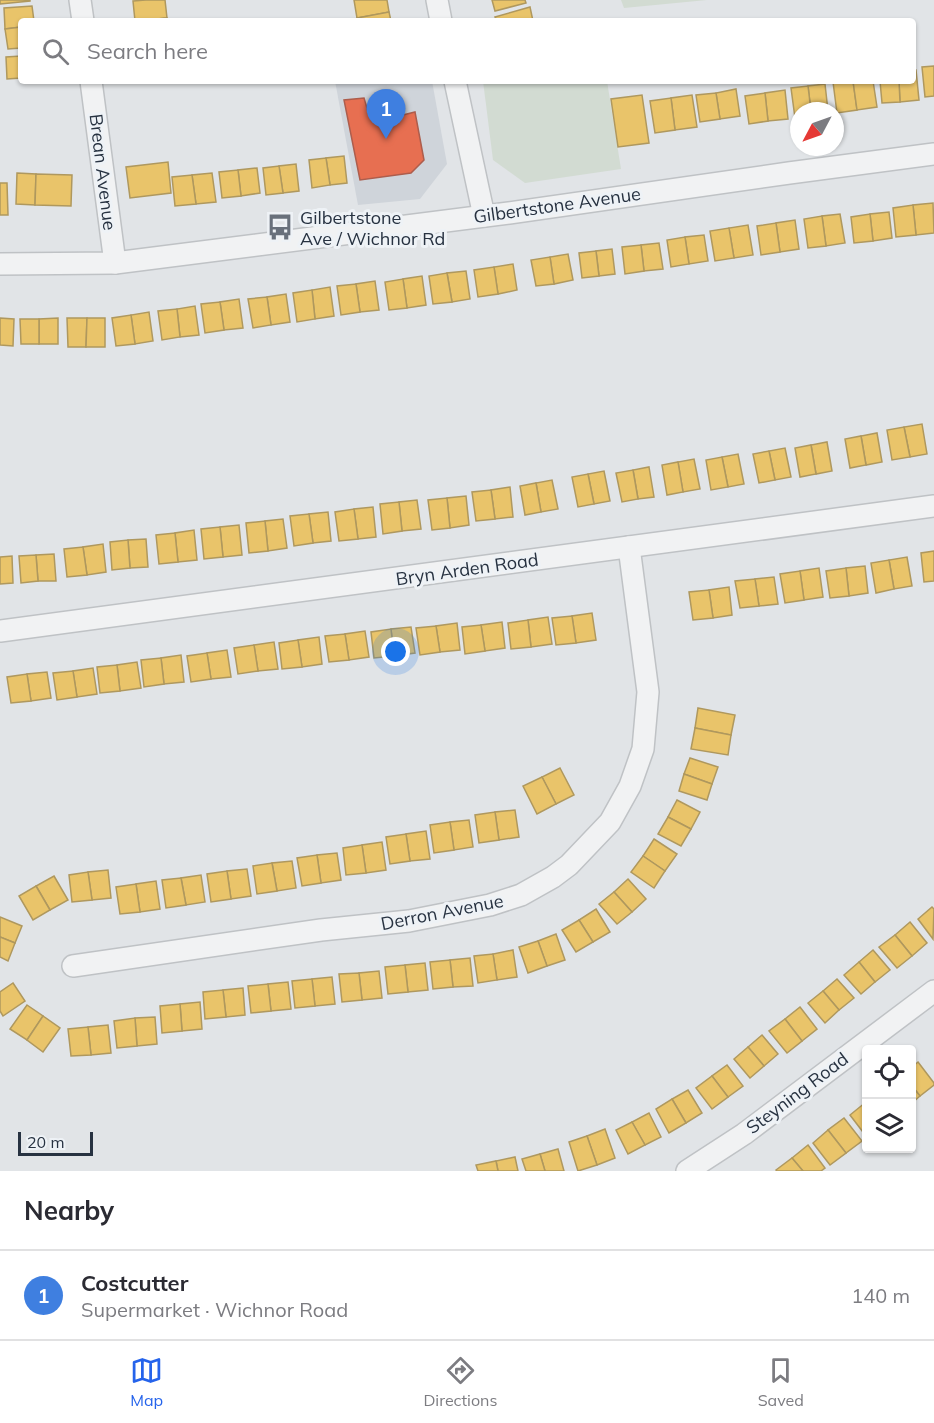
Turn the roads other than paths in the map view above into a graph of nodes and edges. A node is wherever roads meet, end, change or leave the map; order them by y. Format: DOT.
graph roads {
  1 [pos="80,0"];
  2 [pos="437,0"];
  3 [pos="83,18"];
  4 [pos="440,18"];
  5 [pos="91,84"];
  6 [pos="456,84"];
  7 [pos="934,154"];
  8 [pos="484,216"];
  9 [pos="115,263"];
  10 [pos="0,264"];
  11 [pos="934,506"];
  12 [pos="629,547"];
  13 [pos="0,631"];
  14 [pos="73,966"];
  15 [pos="934,991"];
  16 [pos="687,1171"];
  1 -- 3 [label="street"];
  2 -- 4 [label="street"];
  5 -- 9 [label="street, Brean Avenue"];
  6 -- 8 [label="street"];
  7 -- 8 [label="street, Gilbertstone Avenue"];
  8 -- 9 [label="street, Gilbertstone Avenue"];
  9 -- 10 [label="street, Gilbertstone Avenue"];
  11 -- 12 [label="street, Bryn Arden Road"];
  12 -- 13 [label="street, Bryn Arden Road"];
  12 -- 14 [label="street, Derron Avenue"];
  15 -- 16 [label="street, Steyning Road"];
}
